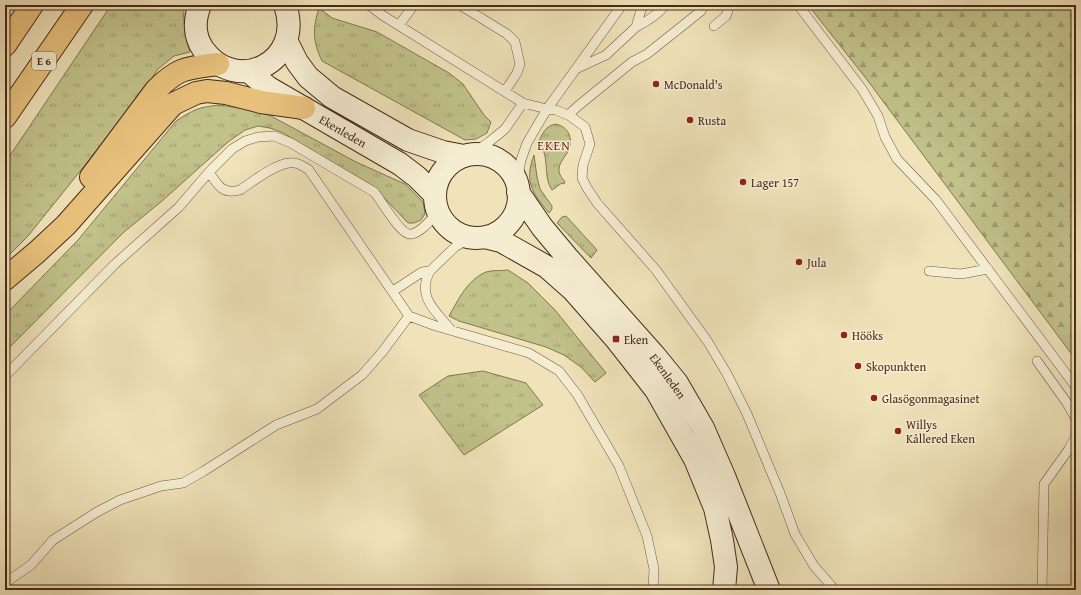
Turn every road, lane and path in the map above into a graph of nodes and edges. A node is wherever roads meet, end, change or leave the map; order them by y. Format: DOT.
graph roads {
  1 [pos="32,5"];
  2 [pos="82,5"];
  3 [pos="200,5"];
  4 [pos="285,5"];
  5 [pos="369,5"];
  6 [pos="414,5"];
  7 [pos="460,5"];
  8 [pos="622,5"];
  9 [pos="646,5"];
  10 [pos="666,5"];
  11 [pos="704,5"];
  12 [pos="730,5"];
  13 [pos="798,5"];
  14 [pos="399,25"];
  15 [pos="714,26"];
  16 [pos="636,27"];
  17 [pos="287,42"];
  18 [pos="5,45"];
  19 [pos="218,64"];
  20 [pos="577,69"];
  21 [pos="248,71"];
  22 [pos="505,91"];
  23 [pos="523,103"];
  24 [pos="304,108"];
  25 [pos="547,110"];
  26 [pos="568,115"];
  27 [pos="5,117"];
  28 [pos="467,155"];
  29 [pos="209,172"];
  30 [pos="517,188"];
  31 [pos="437,203"];
  32 [pos="478,237"];
  33 [pos="988,269"];
  34 [pos="430,271"];
  35 [pos="929,271"];
  36 [pos="5,279"];
  37 [pos="393,291"];
  38 [pos="409,316"];
  39 [pos="451,330"];
  40 [pos="1037,361"];
  41 [pos="5,376"];
  42 [pos="1076,387"];
  43 [pos="1076,419"];
  44 [pos="1076,436"];
  45 [pos="5,583"];
  46 [pos="652,590"];
  47 [pos="724,590"];
  48 [pos="769,590"];
  49 [pos="836,590"];
  50 [pos="1042,590"];
  1 -- 18 [label="highway"];
  2 -- 27 [label="highway, E 6"];
  3 -- 19 [label="street"];
  4 -- 17 [label="street"];
  5 -- 14 [label="lane"];
  6 -- 14 [label="lane"];
  7 -- 22 [label="lane"];
  8 -- 20 [label="lane"];
  9 -- 16 [label="lane"];
  10 -- 16 [label="lane"];
  11 -- 26 [label="lane"];
  12 -- 15 [label="lane"];
  13 -- 33 [label="lane"];
  14 -- 22 [label="lane"];
  16 -- 20 [label="lane"];
  17 -- 21 [label="street"];
  17 -- 28 [label="street, Ekenleden"];
  19 -- 21 [label="street"];
  19 -- 36 [label="highway"];
  20 -- 25 [label="lane"];
  21 -- 24 [label="street, Ekenleden"];
  22 -- 23 [label="lane"];
  23 -- 25 [label="lane"];
  23 -- 28 [label="lane"];
  24 -- 31 [label="street, Ekenleden"];
  24 -- 36 [label="highway"];
  25 -- 26 [label="lane"];
  25 -- 30 [label="lane"];
  26 -- 49 [label="lane"];
  28 -- 30 [label="street"];
  28 -- 31 [label="street"];
  29 -- 31 [label="lane"];
  29 -- 37 [label="lane"];
  29 -- 41 [label="lane"];
  30 -- 32 [label="street"];
  30 -- 48 [label="street, Ekenleden"];
  31 -- 32 [label="street"];
  32 -- 34 [label="lane"];
  32 -- 47 [label="street, Ekenleden"];
  33 -- 35 [label="lane"];
  33 -- 42 [label="lane"];
  34 -- 37 [label="lane"];
  34 -- 39 [label="lane"];
  37 -- 38 [label="lane"];
  38 -- 39 [label="lane"];
  38 -- 45 [label="lane"];
  39 -- 46 [label="lane"];
  40 -- 43 [label="lane"];
  44 -- 50 [label="lane"];
}
